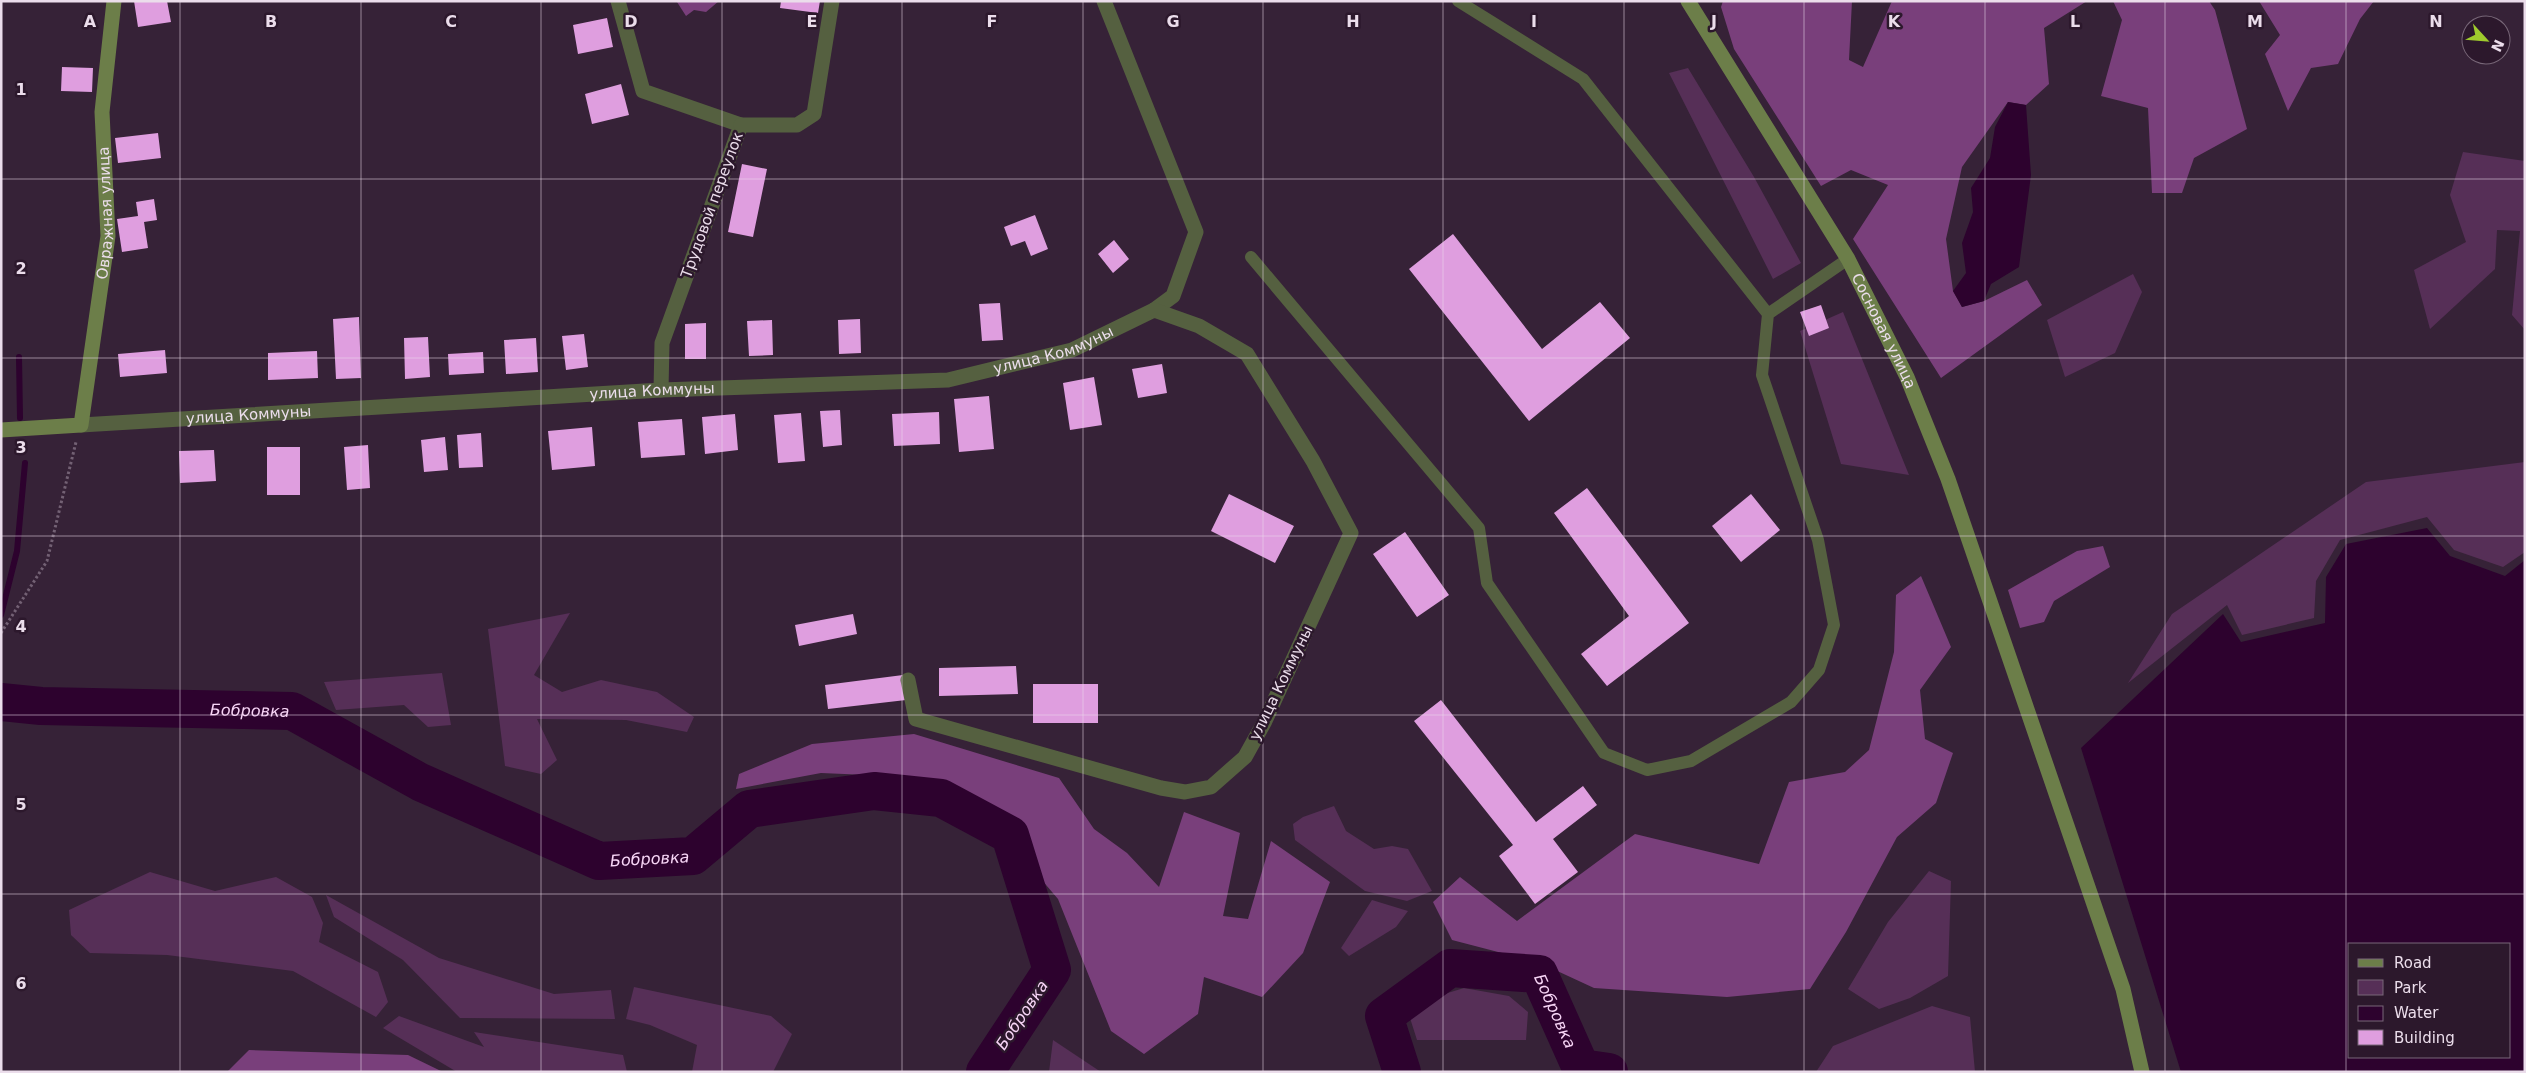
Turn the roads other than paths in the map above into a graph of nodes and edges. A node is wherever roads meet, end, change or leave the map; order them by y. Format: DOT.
graph roads {
  1 [pos="114,1"];
  2 [pos="618,1"];
  3 [pos="832,1"];
  4 [pos="1104,1"];
  5 [pos="1458,1"];
  6 [pos="1688,1"];
  7 [pos="742,124"];
  8 [pos="1250,257"];
  9 [pos="1848,259"];
  10 [pos="1154,310"];
  11 [pos="1768,314"];
  12 [pos="661,390"];
  13 [pos="81,425"];
  14 [pos="1,430"];
  15 [pos="908,680"];
  16 [pos="2142,1072"];
  1 -- 13 [label="street, Овражная улица"];
  2 -- 7 [label="street, Трудовой переулок"];
  3 -- 7 [label="street"];
  4 -- 10 [label="street"];
  5 -- 11 [label="lane"];
  6 -- 9 [label="street, Сосновая улица"];
  7 -- 12 [label="street, Трудовой переулок"];
  8 -- 11 [label="lane"];
  9 -- 11 [label="lane"];
  9 -- 16 [label="street, Сосновая улица"];
  10 -- 12 [label="street, улица Коммуны"];
  10 -- 15 [label="street, улица Коммуны"];
  12 -- 13 [label="street, улица Коммуны"];
  13 -- 14 [label="street, улица Коммуны"];
}
